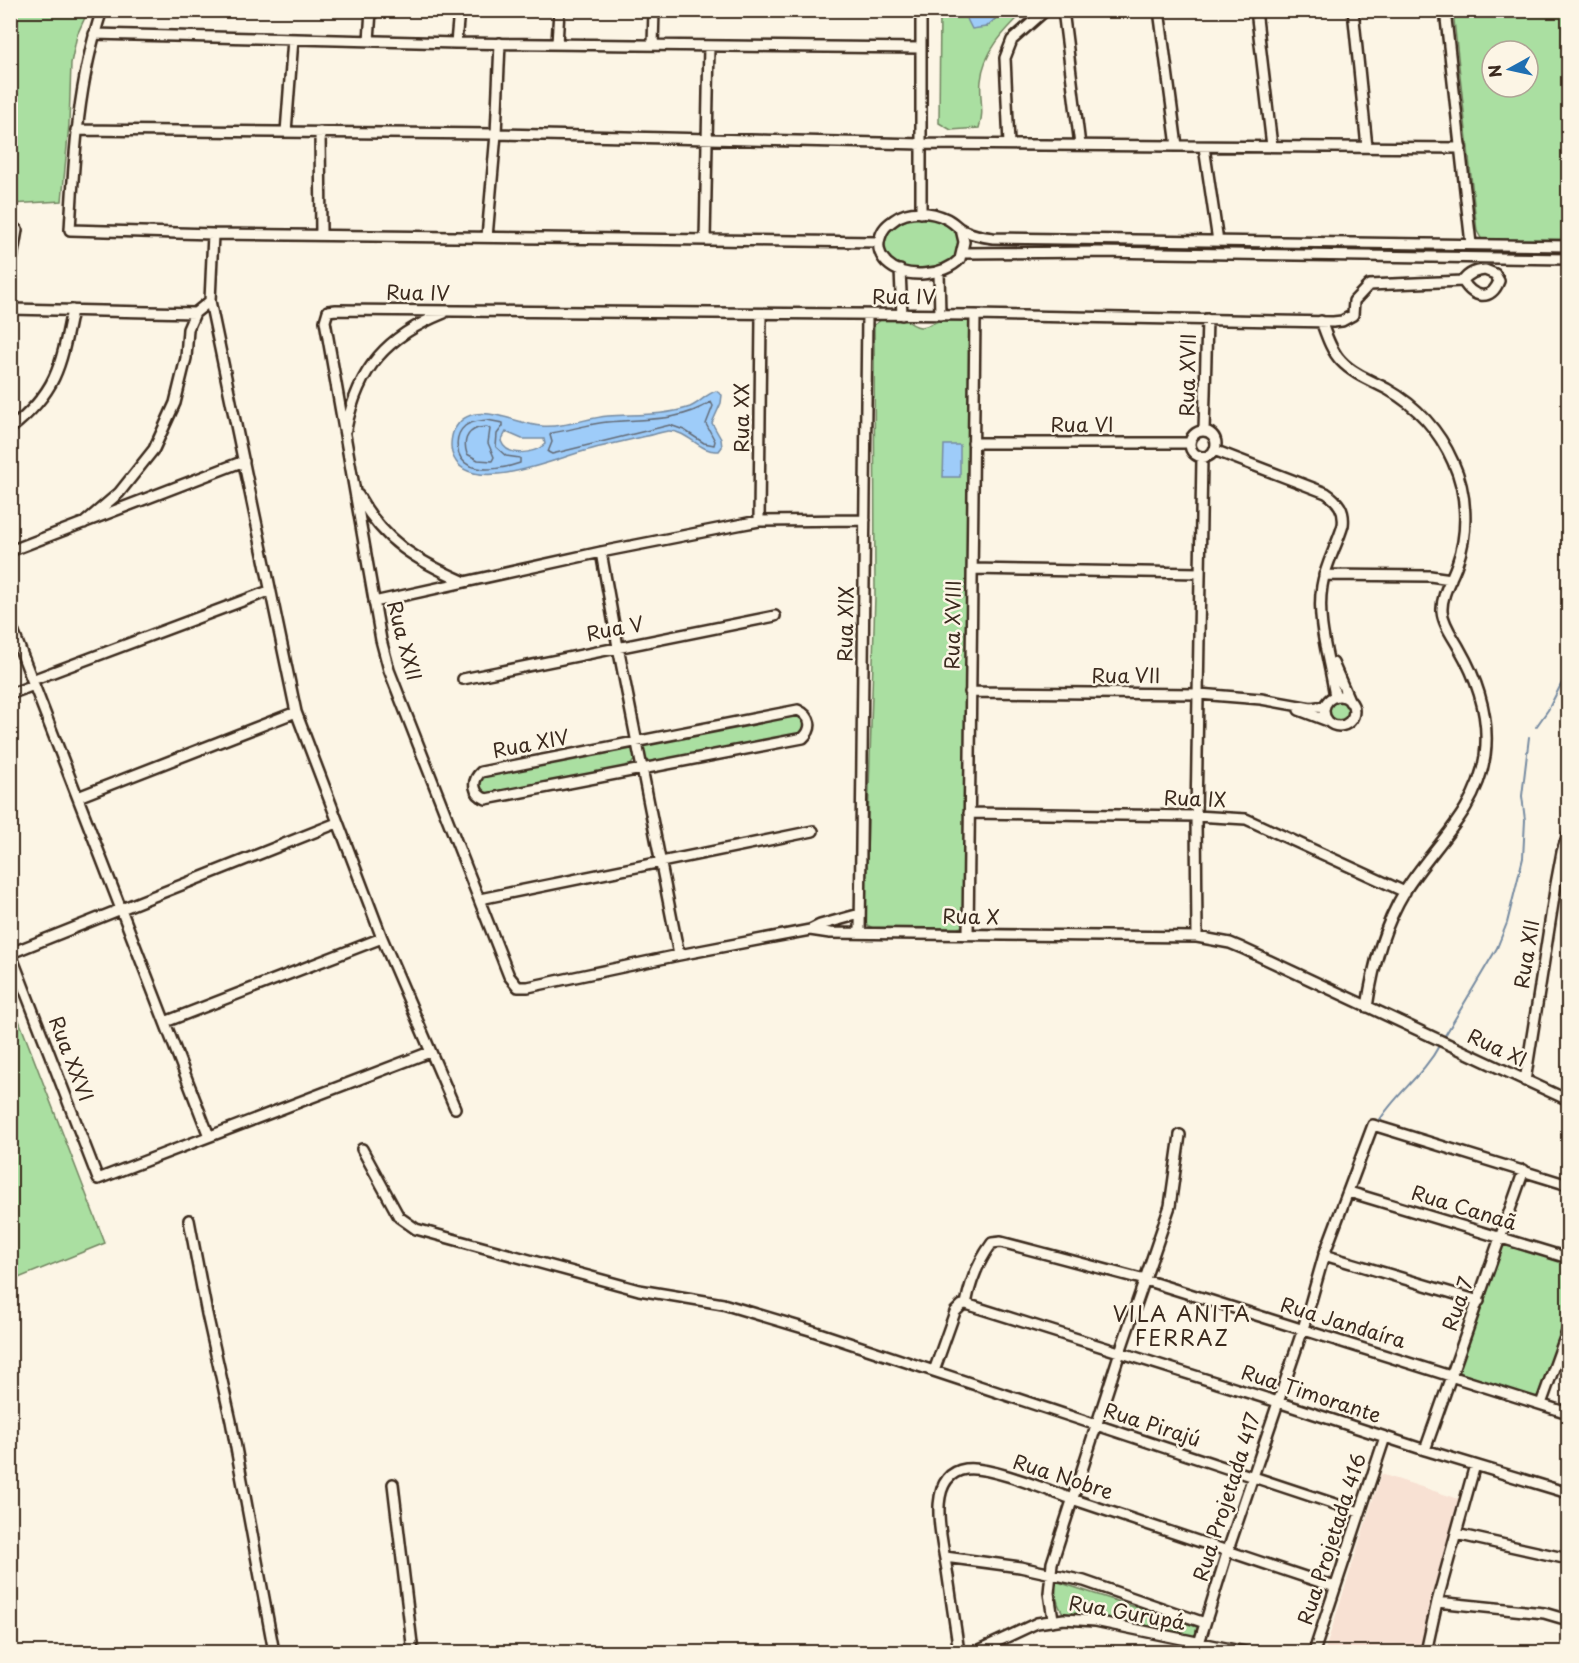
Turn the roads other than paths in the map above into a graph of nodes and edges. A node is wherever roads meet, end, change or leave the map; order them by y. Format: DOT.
graph roads {
  1 [pos="102,10"];
  2 [pos="371,10"];
  3 [pos="459,10"];
  4 [pos="559,10"];
  5 [pos="654,10"];
  6 [pos="921,10"];
  7 [pos="1046,10"];
  8 [pos="1064,10"];
  9 [pos="1159,10"];
  10 [pos="1256,10"];
  11 [pos="1353,10"];
  12 [pos="1445,10"];
  13 [pos="94,34"];
  14 [pos="293,39"];
  15 [pos="369,41"];
  16 [pos="456,43"];
  17 [pos="500,43"];
  18 [pos="556,44"];
  19 [pos="653,45"];
  20 [pos="709,46"];
  21 [pos="921,48"];
  22 [pos="76,130"];
  23 [pos="286,132"];
  24 [pos="320,132"];
  25 [pos="496,134"];
  26 [pos="707,139"];
  27 [pos="922,144"];
  28 [pos="1009,144"];
  29 [pos="1080,145"];
  30 [pos="1177,146"];
  31 [pos="1272,146"];
  32 [pos="1204,147"];
  33 [pos="1367,147"];
  34 [pos="1461,148"];
  35 [pos="921,213"];
  36 [pos="961,229"];
  37 [pos="14,230"];
  38 [pos="213,234"];
  39 [pos="321,235"];
  40 [pos="487,237"];
  41 [pos="705,240"];
  42 [pos="1218,241"];
  43 [pos="879,242"];
  44 [pos="1466,244"];
  45 [pos="1500,244"];
  46 [pos="1569,246"];
  47 [pos="963,253"];
  48 [pos="1461,257"];
  49 [pos="1500,258"];
  50 [pos="1569,259"];
  51 [pos="10,270"];
  52 [pos="900,270"];
  53 [pos="939,272"];
  54 [pos="1463,281"];
  55 [pos="210,301"];
  56 [pos="10,309"];
  57 [pos="72,310"];
  58 [pos="449,311"];
  59 [pos="195,313"];
  60 [pos="761,314"];
  61 [pos="867,315"];
  62 [pos="902,315"];
  63 [pos="939,315"];
  64 [pos="975,315"];
  65 [pos="326,316"];
  66 [pos="1207,320"];
  67 [pos="1321,321"];
  68 [pos="10,429"];
  69 [pos="1204,431"];
  70 [pos="345,434"];
  71 [pos="973,443"];
  72 [pos="1190,443"];
  73 [pos="1214,450"];
  74 [pos="1202,457"];
  75 [pos="244,461"];
  76 [pos="355,488"];
  77 [pos="865,520"];
  78 [pos="759,521"];
  79 [pos="84,522"];
  80 [pos="10,551"];
  81 [pos="601,552"];
  82 [pos="972,569"];
  83 [pos="1200,573"];
  84 [pos="1324,575"];
  85 [pos="1451,579"];
  86 [pos="463,581"];
  87 [pos="269,591"];
  88 [pos="374,602"];
  89 [pos="776,616"];
  90 [pos="10,623"];
  91 [pos="618,647"];
  92 [pos="1328,656"];
  93 [pos="463,679"];
  94 [pos="33,682"];
  95 [pos="970,692"];
  96 [pos="10,694"];
  97 [pos="1199,694"];
  98 [pos="1335,697"];
  99 [pos="1350,702"];
  100 [pos="1280,703"];
  101 [pos="1325,706"];
  102 [pos="296,712"];
  103 [pos="1328,721"];
  104 [pos="636,742"];
  105 [pos="641,770"];
  106 [pos="78,797"];
  107 [pos="969,813"];
  108 [pos="1196,816"];
  109 [pos="337,823"];
  110 [pos="813,831"];
  111 [pos="1569,834"];
  112 [pos="661,862"];
  113 [pos="1405,892"];
  114 [pos="480,899"];
  115 [pos="121,908"];
  116 [pos="860,914"];
  117 [pos="810,930"];
  118 [pos="860,933"];
  119 [pos="968,935"];
  120 [pos="1197,937"];
  121 [pos="382,938"];
  122 [pos="11,952"];
  123 [pos="679,955"];
  124 [pos="504,961"];
  125 [pos="1367,1007"];
  126 [pos="165,1022"];
  127 [pos="1440,1041"];
  128 [pos="430,1052"];
  129 [pos="1525,1081"];
  130 [pos="1569,1100"];
  131 [pos="455,1108"];
  132 [pos="1180,1135"];
  133 [pos="209,1136"];
  134 [pos="362,1149"];
  135 [pos="1524,1170"];
  136 [pos="1569,1185"];
  137 [pos="1349,1192"];
  138 [pos="189,1220"];
  139 [pos="1500,1239"];
  140 [pos="1324,1255"];
  141 [pos="1569,1258"];
  142 [pos="1145,1280"];
  143 [pos="1479,1301"];
  144 [pos="970,1304"];
  145 [pos="1303,1329"];
  146 [pos="1568,1331"];
  147 [pos="1120,1352"];
  148 [pos="934,1371"];
  149 [pos="1453,1376"];
  150 [pos="1278,1401"];
  151 [pos="1541,1404"];
  152 [pos="1569,1413"];
  153 [pos="1096,1426"];
  154 [pos="1385,1437"];
  155 [pos="1425,1450"];
  156 [pos="1475,1465"];
  157 [pos="1253,1476"];
  158 [pos="393,1484"];
  159 [pos="1569,1493"];
  160 [pos="1072,1499"];
  161 [pos="1359,1512"];
  162 [pos="1456,1534"];
  163 [pos="1228,1550"];
  164 [pos="945,1557"];
  165 [pos="1569,1559"];
  166 [pos="1050,1573"];
  167 [pos="1335,1587"];
  168 [pos="1437,1602"];
  169 [pos="1053,1619"];
  170 [pos="1569,1620"];
  171 [pos="1205,1623"];
  172 [pos="1199,1643"];
  173 [pos="274,1653"];
  174 [pos="413,1653"];
  175 [pos="959,1653"];
  176 [pos="975,1653"];
  177 [pos="1245,1653"];
  178 [pos="1314,1653"];
  179 [pos="1426,1653"];
  1 -- 13 [label="street"];
  2 -- 15 [label="street"];
  3 -- 16 [label="street"];
  4 -- 18 [label="street"];
  5 -- 19 [label="street"];
  6 -- 21 [label="street"];
  7 -- 28 [label="street"];
  8 -- 29 [label="street"];
  9 -- 30 [label="street"];
  10 -- 31 [label="street"];
  11 -- 33 [label="street"];
  12 -- 34 [label="street"];
  13 -- 14 [label="street"];
  13 -- 22 [label="street"];
  14 -- 15 [label="street"];
  14 -- 23 [label="street"];
  15 -- 16 [label="street"];
  16 -- 17 [label="street"];
  17 -- 18 [label="street"];
  17 -- 25 [label="street"];
  18 -- 19 [label="street"];
  19 -- 20 [label="street"];
  20 -- 21 [label="street"];
  20 -- 26 [label="street"];
  21 -- 27 [label="street"];
  22 -- 23 [label="street"];
  22 -- 38 [label="street"];
  23 -- 24 [label="street"];
  24 -- 25 [label="street"];
  24 -- 39 [label="street"];
  25 -- 26 [label="street"];
  25 -- 40 [label="street"];
  26 -- 27 [label="street"];
  26 -- 41 [label="street"];
  27 -- 28 [label="street"];
  27 -- 35 [label="street"];
  28 -- 29 [label="street"];
  29 -- 30 [label="street"];
  30 -- 32 [label="street"];
  31 -- 32 [label="street"];
  31 -- 33 [label="street"];
  32 -- 42 [label="street"];
  33 -- 34 [label="street"];
  34 -- 44 [label="street"];
  35 -- 36 [label="street"];
  35 -- 43 [label="street"];
  36 -- 42 [label="street"];
  36 -- 47 [label="street"];
  37 -- 51 [label="street"];
  38 -- 39 [label="street"];
  38 -- 55 [label="street"];
  39 -- 40 [label="street"];
  40 -- 41 [label="street"];
  41 -- 43 [label="street"];
  42 -- 44 [label="street"];
  43 -- 52 [label="street"];
  44 -- 45 [label="street"];
  44 -- 48 [label="street"];
  45 -- 46 [label="street"];
  45 -- 49 [label="street"];
  47 -- 48 [label="street"];
  47 -- 53 [label="street"];
  48 -- 49 [label="street"];
  49 -- 50 [label="street"];
  52 -- 53 [label="street"];
  52 -- 62 [label="street"];
  53 -- 63 [label="street"];
  54 -- 67 [label="street, Rua IV"];
  55 -- 59 [label="street"];
  55 -- 75 [label="street"];
  56 -- 57 [label="street"];
  57 -- 59 [label="street"];
  57 -- 68 [label="street"];
  58 -- 60 [label="street, Rua IV"];
  58 -- 65 [label="street, Rua IV"];
  58 -- 70 [label="street"];
  59 -- 79 [label="street"];
  60 -- 61 [label="street, Rua IV"];
  60 -- 78 [label="street, Rua XX"];
  61 -- 62 [label="street, Rua IV"];
  61 -- 77 [label="street, Rua XIX"];
  62 -- 63 [label="street, Rua IV"];
  63 -- 64 [label="street, Rua IV"];
  64 -- 66 [label="street, Rua IV"];
  64 -- 71 [label="street, Rua XVIII"];
  65 -- 70 [label="street, Rua XXII"];
  66 -- 67 [label="street, Rua IV"];
  66 -- 69 [label="street, Rua XVII"];
  67 -- 85 [label="street"];
  69 -- 72 [label="street, Rua XVII"];
  69 -- 73 [label="street, Rua XVII"];
  70 -- 76 [label="street, Rua XXII"];
  71 -- 72 [label="street, Rua VI"];
  71 -- 82 [label="street, Rua XVIII"];
  72 -- 74 [label="street, Rua XVII"];
  73 -- 74 [label="street"];
  73 -- 84 [label="street"];
  74 -- 83 [label="street"];
  75 -- 79 [label="street"];
  75 -- 87 [label="street"];
  76 -- 86 [label="street"];
  76 -- 88 [label="street, Rua XXII"];
  77 -- 78 [label="street"];
  77 -- 116 [label="street, Rua XIX"];
  78 -- 81 [label="street"];
  79 -- 80 [label="street"];
  81 -- 86 [label="street"];
  81 -- 91 [label="street"];
  82 -- 83 [label="street"];
  82 -- 95 [label="street, Rua XVIII"];
  83 -- 97 [label="street"];
  84 -- 85 [label="street"];
  84 -- 92 [label="street"];
  85 -- 113 [label="street"];
  86 -- 88 [label="street"];
  87 -- 94 [label="street"];
  87 -- 102 [label="street"];
  88 -- 114 [label="street, Rua XXII"];
  89 -- 91 [label="street, Rua V"];
  90 -- 94 [label="street"];
  91 -- 93 [label="street, Rua V"];
  91 -- 104 [label="street"];
  92 -- 98 [label="street"];
  92 -- 99 [label="street"];
  94 -- 96 [label="street"];
  94 -- 106 [label="street"];
  95 -- 97 [label="street, Rua VII"];
  95 -- 107 [label="street, Rua XVIII"];
  97 -- 100 [label="street, Rua VII"];
  97 -- 108 [label="street"];
  98 -- 99 [label="street"];
  98 -- 101 [label="street"];
  99 -- 103 [label="street"];
  100 -- 101 [label="street"];
  100 -- 103 [label="street"];
  101 -- 103 [label="street"];
  102 -- 106 [label="street"];
  102 -- 109 [label="street"];
  104 -- 105 [label="street"];
  104 -- 105 [label="street, Rua XIV"];
  104 -- 105 [label="street, Rua XIV"];
  105 -- 112 [label="street"];
  106 -- 115 [label="street"];
  107 -- 108 [label="street, Rua IX"];
  107 -- 119 [label="street, Rua XVIII"];
  108 -- 113 [label="street, Rua IX"];
  108 -- 120 [label="street"];
  109 -- 115 [label="street"];
  109 -- 121 [label="street"];
  110 -- 112 [label="street"];
  111 -- 129 [label="street, Rua XII"];
  112 -- 114 [label="street"];
  112 -- 123 [label="street"];
  113 -- 125 [label="street"];
  114 -- 124 [label="street, Rua XXII"];
  115 -- 122 [label="street"];
  115 -- 126 [label="street"];
  116 -- 117 [label="street"];
  116 -- 118 [label="street, Rua XIX"];
  117 -- 118 [label="street, Rua X"];
  117 -- 123 [label="street, Rua X"];
  118 -- 119 [label="street, Rua X"];
  119 -- 120 [label="street, Rua X"];
  120 -- 125 [label="street, Rua X"];
  121 -- 126 [label="street"];
  121 -- 128 [label="street"];
  122 -- 133 [label="street, Rua XXVI"];
  123 -- 124 [label="street, Rua X"];
  125 -- 127 [label="street, Rua X"];
  126 -- 133 [label="street"];
  127 -- 129 [label="street, Rua XI"];
  128 -- 131 [label="street"];
  128 -- 133 [label="street"];
  129 -- 130 [label="street, Rua XI"];
  132 -- 142 [label="street"];
  134 -- 148 [label="street, Rua Pirajú"];
  135 -- 136 [label="street"];
  135 -- 137 [label="street, Rua Projetada 417"];
  135 -- 139 [label="street, Rua 7"];
  137 -- 139 [label="street, Rua Canaã"];
  137 -- 140 [label="street, Rua Projetada 417"];
  138 -- 173 [label="street"];
  139 -- 141 [label="street, Rua Canaã"];
  139 -- 143 [label="street, Rua 7"];
  140 -- 143 [label="street"];
  140 -- 145 [label="street, Rua Projetada 417"];
  142 -- 144 [label="street, Rua Jandaíra"];
  142 -- 145 [label="street, Rua Jandaíra"];
  142 -- 147 [label="street"];
  143 -- 149 [label="street, Rua 7"];
  144 -- 147 [label="street, Rua Timorante"];
  144 -- 148 [label="street"];
  145 -- 149 [label="street, Rua Jandaíra"];
  145 -- 150 [label="street, Rua Projetada 417"];
  146 -- 151 [label="street"];
  147 -- 150 [label="street, Rua Timorante"];
  147 -- 153 [label="street"];
  148 -- 153 [label="street, Rua Pirajú"];
  149 -- 151 [label="street, Rua Jandaíra"];
  149 -- 155 [label="street, Rua 7"];
  150 -- 154 [label="street, Rua Timorante"];
  150 -- 157 [label="street, Rua Projetada 417"];
  151 -- 152 [label="street, Rua Jandaíra"];
  153 -- 157 [label="street, Rua Pirajú"];
  153 -- 160 [label="street"];
  154 -- 155 [label="street, Rua Timorante"];
  154 -- 161 [label="street, Rua Projetada 416"];
  155 -- 156 [label="street, Rua Timorante"];
  156 -- 159 [label="street, Rua Timorante"];
  156 -- 162 [label="street"];
  157 -- 161 [label="street, Rua Pirajú"];
  157 -- 163 [label="street, Rua Projetada 417"];
  158 -- 174 [label="street"];
  160 -- 163 [label="street, Rua Nobre"];
  160 -- 164 [label="street, Rua Nobre"];
  160 -- 166 [label="street"];
  161 -- 167 [label="street, Rua Projetada 416"];
  162 -- 165 [label="street"];
  162 -- 168 [label="street"];
  163 -- 167 [label="street, Rua Nobre"];
  163 -- 171 [label="street, Rua Projetada 417"];
  164 -- 166 [label="street"];
  164 -- 175 [label="street, Rua Nobre"];
  166 -- 169 [label="street"];
  166 -- 171 [label="street"];
  167 -- 178 [label="street, Rua Projetada 416"];
  168 -- 170 [label="street"];
  168 -- 179 [label="street"];
  169 -- 172 [label="street, Rua Gurupá"];
  169 -- 176 [label="street, Rua Gurupá"];
  171 -- 172 [label="street, Rua Projetada 417"];
  172 -- 177 [label="street, Rua Gurupá"];
}
